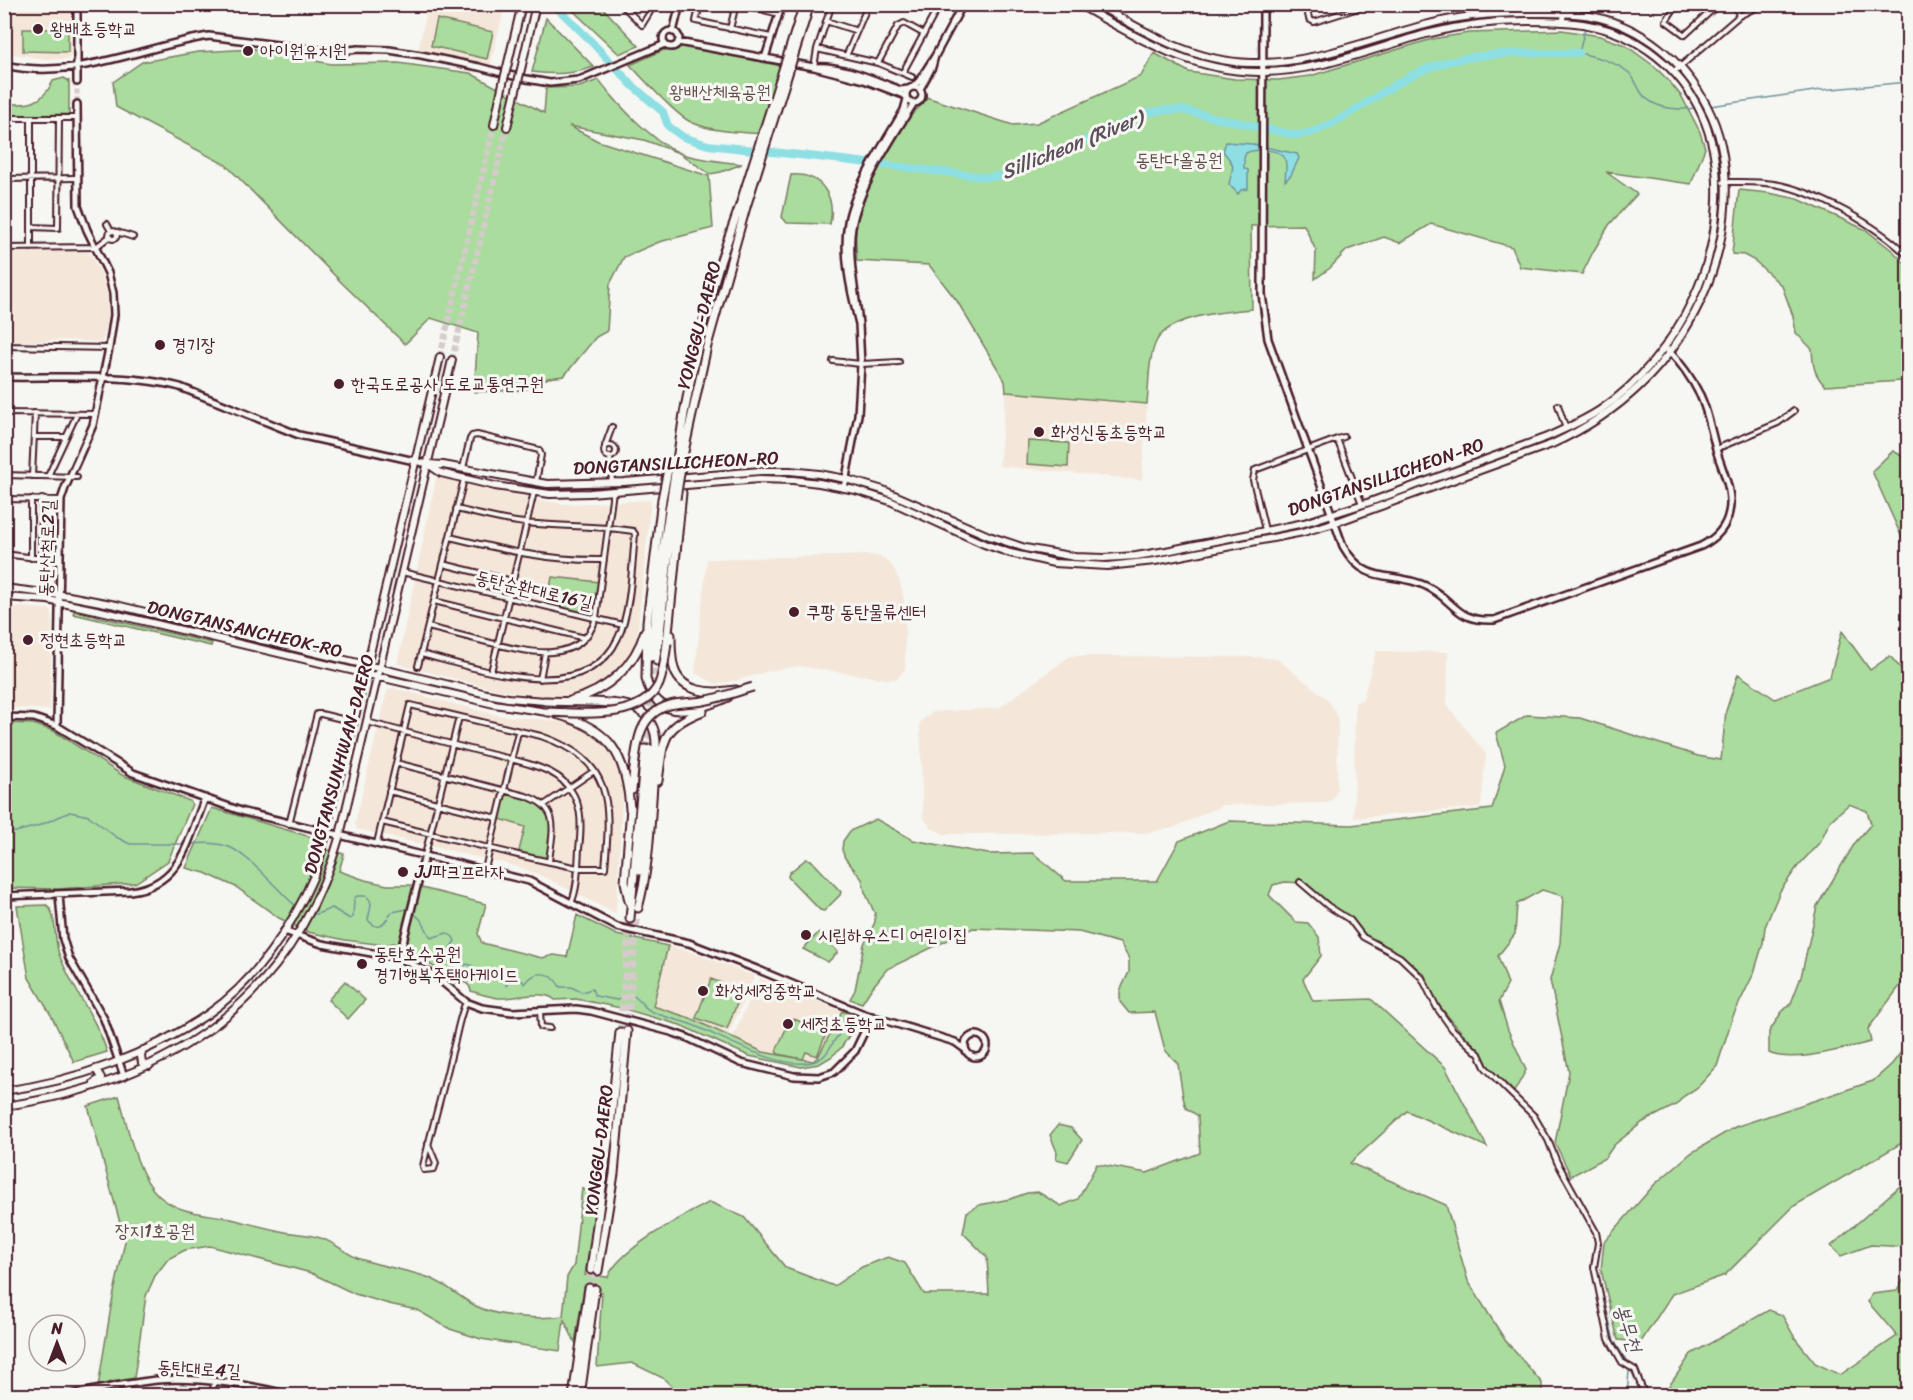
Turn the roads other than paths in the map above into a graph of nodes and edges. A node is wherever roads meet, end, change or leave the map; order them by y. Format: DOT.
graph roads {
  1 [pos="77,4"];
  2 [pos="522,4"];
  3 [pos="536,4"];
  4 [pos="621,4"];
  5 [pos="655,4"];
  6 [pos="680,4"];
  7 [pos="700,4"];
  8 [pos="738,4"];
  9 [pos="782,4"];
  10 [pos="804,4"];
  11 [pos="810,4"];
  12 [pos="832,4"];
  13 [pos="862,4"];
  14 [pos="940,4"];
  15 [pos="963,4"];
  16 [pos="1078,4"];
  17 [pos="1096,4"];
  18 [pos="1263,4"];
  19 [pos="1306,4"];
  20 [pos="1371,4"];
  21 [pos="1567,4"];
  22 [pos="1677,4"];
  23 [pos="1720,4"];
  24 [pos="1735,4"];
  25 [pos="1764,4"];
  26 [pos="1564,13"];
  27 [pos="779,14"];
  28 [pos="1739,16"];
  29 [pos="826,21"];
  30 [pos="1562,22"];
  31 [pos="730,29"];
  32 [pos="857,31"];
  33 [pos="673,32"];
  34 [pos="924,34"];
  35 [pos="772,38"];
  36 [pos="678,42"];
  37 [pos="665,44"];
  38 [pos="818,49"];
  39 [pos="847,54"];
  40 [pos="935,56"];
  41 [pos="765,58"];
  42 [pos="878,63"];
  43 [pos="1263,63"];
  44 [pos="4,65"];
  45 [pos="814,67"];
  46 [pos="1681,67"];
  47 [pos="77,68"];
  48 [pos="903,72"];
  49 [pos="1262,72"];
  50 [pos="1674,72"];
  51 [pos="912,77"];
  52 [pos="77,82"];
  53 [pos="911,88"];
  54 [pos="921,92"];
  55 [pos="906,97"];
  56 [pos="914,103"];
  57 [pos="77,104"];
  58 [pos="4,118"];
  59 [pos="31,118"];
  60 [pos="59,118"];
  61 [pos="77,118"];
  62 [pos="900,121"];
  63 [pos="494,125"];
  64 [pos="507,127"];
  65 [pos="31,177"];
  66 [pos="59,177"];
  67 [pos="77,178"];
  68 [pos="4,179"];
  69 [pos="1716,182"];
  70 [pos="1725,182"];
  71 [pos="743,206"];
  72 [pos="107,224"];
  73 [pos="31,227"];
  74 [pos="114,233"];
  75 [pos="133,237"];
  76 [pos="96,247"];
  77 [pos="4,248"];
  78 [pos="31,248"];
  79 [pos="1908,256"];
  80 [pos="4,346"];
  81 [pos="1664,346"];
  82 [pos="110,348"];
  83 [pos="1670,352"];
  84 [pos="440,357"];
  85 [pos="452,360"];
  86 [pos="833,362"];
  87 [pos="899,362"];
  88 [pos="861,363"];
  89 [pos="4,377"];
  90 [pos="104,378"];
  91 [pos="1558,405"];
  92 [pos="1794,411"];
  93 [pos="4,413"];
  94 [pos="35,413"];
  95 [pos="78,414"];
  96 [pos="96,414"];
  97 [pos="612,427"];
  98 [pos="1566,429"];
  99 [pos="684,435"];
  100 [pos="610,436"];
  101 [pos="34,437"];
  102 [pos="66,437"];
  103 [pos="1344,437"];
  104 [pos="1337,440"];
  105 [pos="613,445"];
  106 [pos="605,447"];
  107 [pos="1308,449"];
  108 [pos="1716,449"];
  109 [pos="610,457"];
  110 [pos="679,460"];
  111 [pos="416,461"];
  112 [pos="428,464"];
  113 [pos="463,469"];
  114 [pos="4,475"];
  115 [pos="32,476"];
  116 [pos="48,476"];
  117 [pos="74,477"];
  118 [pos="464,479"];
  119 [pos="846,479"];
  120 [pos="536,483"];
  121 [pos="612,483"];
  122 [pos="844,488"];
  123 [pos="613,491"];
  124 [pos="534,492"];
  125 [pos="676,498"];
  126 [pos="4,499"];
  127 [pos="31,499"];
  128 [pos="42,499"];
  129 [pos="61,500"];
  130 [pos="1362,504"];
  131 [pos="456,508"];
  132 [pos="1332,514"];
  133 [pos="526,523"];
  134 [pos="1334,523"];
  135 [pos="609,527"];
  136 [pos="1265,531"];
  137 [pos="450,537"];
  138 [pos="4,554"];
  139 [pos="519,554"];
  140 [pos="31,558"];
  141 [pos="40,559"];
  142 [pos="604,560"];
  143 [pos="60,561"];
  144 [pos="443,564"];
  145 [pos="402,572"];
  146 [pos="439,581"];
  147 [pos="513,581"];
  148 [pos="4,588"];
  149 [pos="4,597"];
  150 [pos="509,598"];
  151 [pos="59,599"];
  152 [pos="434,601"];
  153 [pos="669,613"];
  154 [pos="504,618"];
  155 [pos="596,618"];
  156 [pos="647,622"];
  157 [pos="623,625"];
  158 [pos="428,627"];
  159 [pos="586,638"];
  160 [pos="497,645"];
  161 [pos="545,652"];
  162 [pos="421,654"];
  163 [pos="654,661"];
  164 [pos="368,665"];
  165 [pos="418,666"];
  166 [pos="380,668"];
  167 [pos="491,672"];
  168 [pos="366,673"];
  169 [pos="378,676"];
  170 [pos="540,679"];
  171 [pos="753,687"];
  172 [pos="360,697"];
  173 [pos="545,702"];
  174 [pos="372,703"];
  175 [pos="547,712"];
  176 [pos="4,717"];
  177 [pos="459,717"];
  178 [pos="354,722"];
  179 [pos="367,722"];
  180 [pos="57,726"];
  181 [pos="403,732"];
  182 [pos="519,732"];
  183 [pos="452,744"];
  184 [pos="648,749"];
  185 [pos="512,760"];
  186 [pos="396,763"];
  187 [pos="594,771"];
  188 [pos="444,775"];
  189 [pos="569,787"];
  190 [pos="389,791"];
  191 [pos="504,791"];
  192 [pos="205,798"];
  193 [pos="438,803"];
  194 [pos="544,805"];
  195 [pos="332,808"];
  196 [pos="630,809"];
  197 [pos="345,814"];
  198 [pos="497,818"];
  199 [pos="382,822"];
  200 [pos="289,824"];
  201 [pos="650,831"];
  202 [pos="327,832"];
  203 [pos="430,834"];
  204 [pos="340,835"];
  205 [pos="377,843"];
  206 [pos="490,848"];
  207 [pos="425,855"];
  208 [pos="549,862"];
  209 [pos="578,868"];
  210 [pos="485,869"];
  211 [pos="1300,882"];
  212 [pos="59,895"];
  213 [pos="4,896"];
  214 [pos="571,903"];
  215 [pos="634,907"];
  216 [pos="633,919"];
  217 [pos="284,931"];
  218 [pos="296,937"];
  219 [pos="399,958"];
  220 [pos="466,1002"];
  221 [pos="540,1011"];
  222 [pos="872,1016"];
  223 [pos="550,1028"];
  224 [pos="624,1031"];
  225 [pos="972,1036"];
  226 [pos="955,1042"];
  227 [pos="143,1050"];
  228 [pos="966,1050"];
  229 [pos="118,1061"];
  230 [pos="149,1066"];
  231 [pos="96,1069"];
  232 [pos="124,1076"];
  233 [pos="79,1090"];
  234 [pos="4,1091"];
  235 [pos="4,1106"];
  236 [pos="428,1144"];
  237 [pos="594,1271"];
  238 [pos="214,1383"];
  239 [pos="66,1395"];
  240 [pos="212,1395"];
  241 [pos="294,1395"];
  242 [pos="573,1395"];
  243 [pos="580,1395"];
  244 [pos="1646,1395"];
  1 -- 47 [label="street"];
  2 -- 63 [label="main road, bridge"];
  3 -- 64 [label="main road, bridge"];
  4 -- 5 [label="street"];
  6 -- 33 [label="street"];
  7 -- 31 [label="street"];
  8 -- 27 [label="street"];
  8 -- 31 [label="street"];
  9 -- 27 [label="street"];
  10 -- 71 [label="highway, YONGGU-DAERO, bridge"];
  11 -- 71 [label="highway, YONGGU-DAERO, bridge"];
  12 -- 29 [label="street"];
  13 -- 32 [label="street"];
  14 -- 34 [label="street"];
  15 -- 40 [label="street"];
  16 -- 49 [label="main road"];
  17 -- 43 [label="main road"];
  18 -- 43 [label="street"];
  19 -- 20 [label="street"];
  21 -- 26 [label="street"];
  22 -- 23 [label="street"];
  24 -- 28 [label="street"];
  25 -- 28 [label="street"];
  26 -- 30 [label="street"];
  26 -- 43 [label="main road"];
  26 -- 46 [label="main road"];
  27 -- 35 [label="street"];
  28 -- 46 [label="street"];
  29 -- 32 [label="street"];
  29 -- 38 [label="street"];
  30 -- 49 [label="main road"];
  30 -- 50 [label="main road"];
  31 -- 35 [label="street"];
  32 -- 39 [label="street"];
  33 -- 36 [label="street"];
  33 -- 37 [label="street"];
  34 -- 42 [label="street"];
  34 -- 48 [label="street"];
  35 -- 41 [label="street"];
  36 -- 37 [label="street"];
  36 -- 41 [label="street"];
  37 -- 47 [label="street"];
  38 -- 39 [label="street"];
  38 -- 45 [label="street"];
  39 -- 42 [label="street"];
  40 -- 53 [label="street"];
  40 -- 54 [label="street"];
  41 -- 45 [label="street"];
  42 -- 48 [label="street"];
  43 -- 49 [label="street"];
  44 -- 47 [label="street"];
  45 -- 53 [label="street"];
  45 -- 55 [label="street"];
  46 -- 50 [label="street"];
  46 -- 70 [label="main road, DONGTANSILLICHEON-RO"];
  47 -- 52 [label="street"];
  48 -- 51 [label="street"];
  49 -- 107 [label="street"];
  50 -- 69 [label="main road, DONGTANSILLICHEON-RO"];
  53 -- 54 [label="street"];
  53 -- 55 [label="street"];
  54 -- 56 [label="street"];
  55 -- 56 [label="street"];
  55 -- 62 [label="street"];
  56 -- 62 [label="street"];
  57 -- 61 [label="street, 동탄산척로2길"];
  58 -- 59 [label="street"];
  59 -- 60 [label="street"];
  59 -- 65 [label="street"];
  60 -- 61 [label="street"];
  60 -- 66 [label="street"];
  61 -- 67 [label="street, 동탄산척로2길"];
  62 -- 88 [label="street"];
  65 -- 66 [label="street"];
  65 -- 68 [label="street"];
  65 -- 73 [label="street"];
  66 -- 67 [label="street"];
  66 -- 73 [label="street"];
  67 -- 76 [label="street, 동탄산척로2길"];
  69 -- 70 [label="street"];
  69 -- 81 [label="main road, DONGTANSILLICHEON-RO"];
  70 -- 79 [label="street"];
  70 -- 83 [label="main road, DONGTANSILLICHEON-RO"];
  71 -- 99 [label="highway, YONGGU-DAERO"];
  72 -- 74 [label="street"];
  73 -- 78 [label="street"];
  74 -- 75 [label="street"];
  74 -- 76 [label="street"];
  76 -- 78 [label="street"];
  76 -- 82 [label="street, 동탄산척로2길"];
  77 -- 78 [label="street"];
  80 -- 82 [label="street"];
  81 -- 83 [label="street"];
  81 -- 98 [label="main road, DONGTANSILLICHEON-RO"];
  82 -- 90 [label="street, 동탄산척로2길"];
  83 -- 108 [label="street"];
  83 -- 134 [label="main road, DONGTANSILLICHEON-RO"];
  84 -- 111 [label="main road, DONGTANSUNHWAN-DAERO"];
  85 -- 112 [label="main road, DONGTANSUNHWAN-DAERO"];
  86 -- 88 [label="street"];
  87 -- 88 [label="street"];
  88 -- 119 [label="street"];
  89 -- 90 [label="street"];
  90 -- 96 [label="street, 동탄산척로2길"];
  90 -- 111 [label="street"];
  91 -- 98 [label="street"];
  92 -- 108 [label="street"];
  93 -- 94 [label="street"];
  94 -- 95 [label="street"];
  94 -- 101 [label="street"];
  95 -- 96 [label="street"];
  95 -- 102 [label="street"];
  96 -- 117 [label="street, 동탄산척로2길"];
  97 -- 100 [label="street"];
  98 -- 130 [label="main road, DONGTANSILLICHEON-RO"];
  99 -- 110 [label="highway"];
  99 -- 110 [label="highway, YONGGU-DAERO"];
  100 -- 105 [label="street"];
  100 -- 106 [label="street"];
  101 -- 102 [label="street"];
  101 -- 115 [label="street"];
  102 -- 116 [label="street"];
  103 -- 104 [label="street"];
  104 -- 107 [label="street"];
  104 -- 130 [label="street"];
  105 -- 106 [label="street"];
  105 -- 109 [label="street"];
  106 -- 109 [label="street"];
  107 -- 132 [label="street"];
  107 -- 136 [label="street"];
  108 -- 134 [label="street"];
  109 -- 121 [label="street"];
  110 -- 125 [label="highway, YONGGU-DAERO, bridge"];
  110 -- 156 [label="highway, bridge"];
  111 -- 112 [label="street"];
  111 -- 164 [label="main road, DONGTANSUNHWAN-DAERO"];
  112 -- 113 [label="main road, DONGTANSILLICHEON-RO"];
  112 -- 118 [label="main road, DONGTANSILLICHEON-RO"];
  112 -- 145 [label="main road, DONGTANSUNHWAN-DAERO"];
  113 -- 120 [label="main road, DONGTANSILLICHEON-RO"];
  113 -- 120 [label="street"];
  114 -- 115 [label="street"];
  115 -- 116 [label="street"];
  116 -- 117 [label="street"];
  117 -- 129 [label="street, 동탄산척로2길"];
  118 -- 124 [label="main road, DONGTANSILLICHEON-RO"];
  118 -- 131 [label="street"];
  119 -- 121 [label="main road, DONGTANSILLICHEON-RO"];
  119 -- 122 [label="street"];
  119 -- 136 [label="main road, DONGTANSILLICHEON-RO"];
  120 -- 121 [label="main road, DONGTANSILLICHEON-RO"];
  121 -- 123 [label="main road"];
  122 -- 123 [label="main road, DONGTANSILLICHEON-RO"];
  122 -- 134 [label="main road, DONGTANSILLICHEON-RO"];
  123 -- 124 [label="main road, DONGTANSILLICHEON-RO"];
  123 -- 135 [label="street"];
  124 -- 133 [label="street"];
  125 -- 153 [label="highway"];
  125 -- 163 [label="highway, YONGGU-DAERO"];
  126 -- 127 [label="street"];
  127 -- 128 [label="street"];
  127 -- 140 [label="street"];
  128 -- 129 [label="street"];
  128 -- 141 [label="street"];
  129 -- 143 [label="street, 동탄산척로2길"];
  130 -- 132 [label="main road, DONGTANSILLICHEON-RO"];
  131 -- 133 [label="street"];
  131 -- 137 [label="street"];
  132 -- 134 [label="street"];
  132 -- 136 [label="main road, DONGTANSILLICHEON-RO"];
  133 -- 135 [label="street"];
  133 -- 139 [label="street"];
  135 -- 142 [label="street"];
  135 -- 157 [label="street"];
  137 -- 139 [label="street, 동탄순환대로16길"];
  137 -- 144 [label="street"];
  138 -- 140 [label="street"];
  139 -- 142 [label="street, 동탄순환대로16길"];
  139 -- 147 [label="street"];
  140 -- 141 [label="street"];
  141 -- 143 [label="street"];
  142 -- 155 [label="street"];
  143 -- 151 [label="street, 동탄산척로2길"];
  144 -- 146 [label="street"];
  144 -- 147 [label="street"];
  145 -- 146 [label="street, 동탄순환대로16길"];
  145 -- 166 [label="main road, DONGTANSUNHWAN-DAERO"];
  146 -- 150 [label="street, 동탄순환대로16길"];
  146 -- 152 [label="street"];
  147 -- 150 [label="street"];
  148 -- 151 [label="main road, DONGTANSANCHEOK-RO"];
  149 -- 151 [label="main road, DONGTANSANCHEOK-RO"];
  150 -- 154 [label="street"];
  150 -- 155 [label="street, 동탄순환대로16길"];
  151 -- 164 [label="main road, DONGTANSANCHEOK-RO"];
  151 -- 168 [label="main road, DONGTANSANCHEOK-RO"];
  151 -- 180 [label="street, 동탄산척로2길"];
  152 -- 154 [label="street"];
  152 -- 158 [label="street"];
  153 -- 171 [label="highway"];
  153 -- 175 [label="highway, bridge"];
  154 -- 159 [label="street"];
  154 -- 160 [label="street"];
  155 -- 157 [label="street, 동탄순환대로16길"];
  155 -- 159 [label="street"];
  156 -- 171 [label="highway"];
  156 -- 173 [label="highway"];
  157 -- 170 [label="street"];
  158 -- 160 [label="street"];
  158 -- 162 [label="street"];
  159 -- 161 [label="street"];
  160 -- 161 [label="street"];
  160 -- 167 [label="street"];
  161 -- 170 [label="street"];
  162 -- 165 [label="street"];
  162 -- 167 [label="street"];
  164 -- 166 [label="main road, DONGTANSANCHEOK-RO"];
  164 -- 168 [label="main road, DONGTANSUNHWAN-DAERO"];
  166 -- 169 [label="main road, DONGTANSUNHWAN-DAERO"];
  166 -- 173 [label="main road, DONGTANSANCHEOK-RO"];
  167 -- 170 [label="street"];
  168 -- 169 [label="main road, DONGTANSANCHEOK-RO"];
  168 -- 172 [label="main road, DONGTANSUNHWAN-DAERO"];
  169 -- 174 [label="main road, DONGTANSUNHWAN-DAERO"];
  169 -- 175 [label="main road, DONGTANSANCHEOK-RO"];
  171 -- 196 [label="highway, bridge"];
  171 -- 201 [label="highway"];
  172 -- 174 [label="main road"];
  172 -- 178 [label="main road, DONGTANSUNHWAN-DAERO"];
  173 -- 201 [label="highway"];
  174 -- 179 [label="main road, DONGTANSUNHWAN-DAERO"];
  175 -- 196 [label="highway"];
  176 -- 180 [label="street"];
  177 -- 181 [label="street"];
  177 -- 182 [label="street"];
  177 -- 183 [label="street"];
  178 -- 195 [label="main road, DONGTANSUNHWAN-DAERO"];
  178 -- 200 [label="street"];
  179 -- 181 [label="street"];
  179 -- 197 [label="main road, DONGTANSUNHWAN-DAERO"];
  180 -- 192 [label="street"];
  181 -- 183 [label="street"];
  181 -- 186 [label="street"];
  182 -- 185 [label="street"];
  182 -- 187 [label="street"];
  183 -- 185 [label="street"];
  183 -- 188 [label="street"];
  184 -- 215 [label="highway"];
  185 -- 189 [label="street"];
  185 -- 191 [label="street"];
  186 -- 188 [label="street"];
  186 -- 190 [label="street"];
  187 -- 189 [label="street"];
  187 -- 209 [label="street"];
  188 -- 191 [label="street"];
  188 -- 193 [label="street"];
  189 -- 194 [label="street"];
  189 -- 209 [label="street"];
  190 -- 193 [label="street"];
  190 -- 199 [label="street"];
  191 -- 194 [label="street"];
  191 -- 198 [label="street"];
  192 -- 200 [label="street"];
  192 -- 212 [label="street"];
  193 -- 198 [label="street"];
  193 -- 203 [label="street"];
  194 -- 208 [label="street"];
  195 -- 197 [label="main road"];
  195 -- 202 [label="main road, DONGTANSUNHWAN-DAERO"];
  196 -- 215 [label="highway"];
  197 -- 204 [label="main road, DONGTANSUNHWAN-DAERO"];
  198 -- 206 [label="street"];
  199 -- 203 [label="street"];
  199 -- 205 [label="street"];
  200 -- 202 [label="street"];
  201 -- 215 [label="highway"];
  202 -- 204 [label="street"];
  202 -- 217 [label="main road, DONGTANSUNHWAN-DAERO"];
  203 -- 206 [label="street"];
  203 -- 207 [label="street"];
  204 -- 205 [label="street"];
  204 -- 218 [label="main road, DONGTANSUNHWAN-DAERO"];
  205 -- 207 [label="street"];
  206 -- 208 [label="street"];
  206 -- 210 [label="street"];
  207 -- 210 [label="street"];
  207 -- 219 [label="street"];
  208 -- 209 [label="street"];
  209 -- 214 [label="street"];
  210 -- 214 [label="street"];
  211 -- 244 [label="street"];
  212 -- 213 [label="street"];
  212 -- 229 [label="street"];
  214 -- 222 [label="street"];
  215 -- 216 [label="highway"];
  217 -- 218 [label="street"];
  217 -- 227 [label="main road, DONGTANSUNHWAN-DAERO"];
  218 -- 219 [label="street"];
  218 -- 230 [label="main road, DONGTANSUNHWAN-DAERO"];
  219 -- 220 [label="street"];
  220 -- 221 [label="street"];
  220 -- 236 [label="street"];
  221 -- 222 [label="street"];
  221 -- 223 [label="street"];
  222 -- 226 [label="street"];
  224 -- 237 [label="highway, YONGGU-DAERO"];
  225 -- 226 [label="street"];
  225 -- 228 [label="street"];
  225 -- 228 [label="street"];
  226 -- 228 [label="street"];
  227 -- 229 [label="main road, DONGTANSUNHWAN-DAERO"];
  227 -- 230 [label="main road"];
  229 -- 231 [label="main road, DONGTANSUNHWAN-DAERO"];
  229 -- 232 [label="street"];
  230 -- 232 [label="main road, DONGTANSUNHWAN-DAERO"];
  231 -- 233 [label="main road"];
  231 -- 234 [label="main road, DONGTANSUNHWAN-DAERO"];
  232 -- 233 [label="main road, DONGTANSUNHWAN-DAERO"];
  233 -- 235 [label="main road, DONGTANSUNHWAN-DAERO"];
  236 -- 236 [label="street"];
  238 -- 239 [label="street, 동탄대로4길"];
  238 -- 240 [label="street"];
  238 -- 241 [label="street, 동탄대로4길"];
  242 -- 243 [label="highway"];
}
